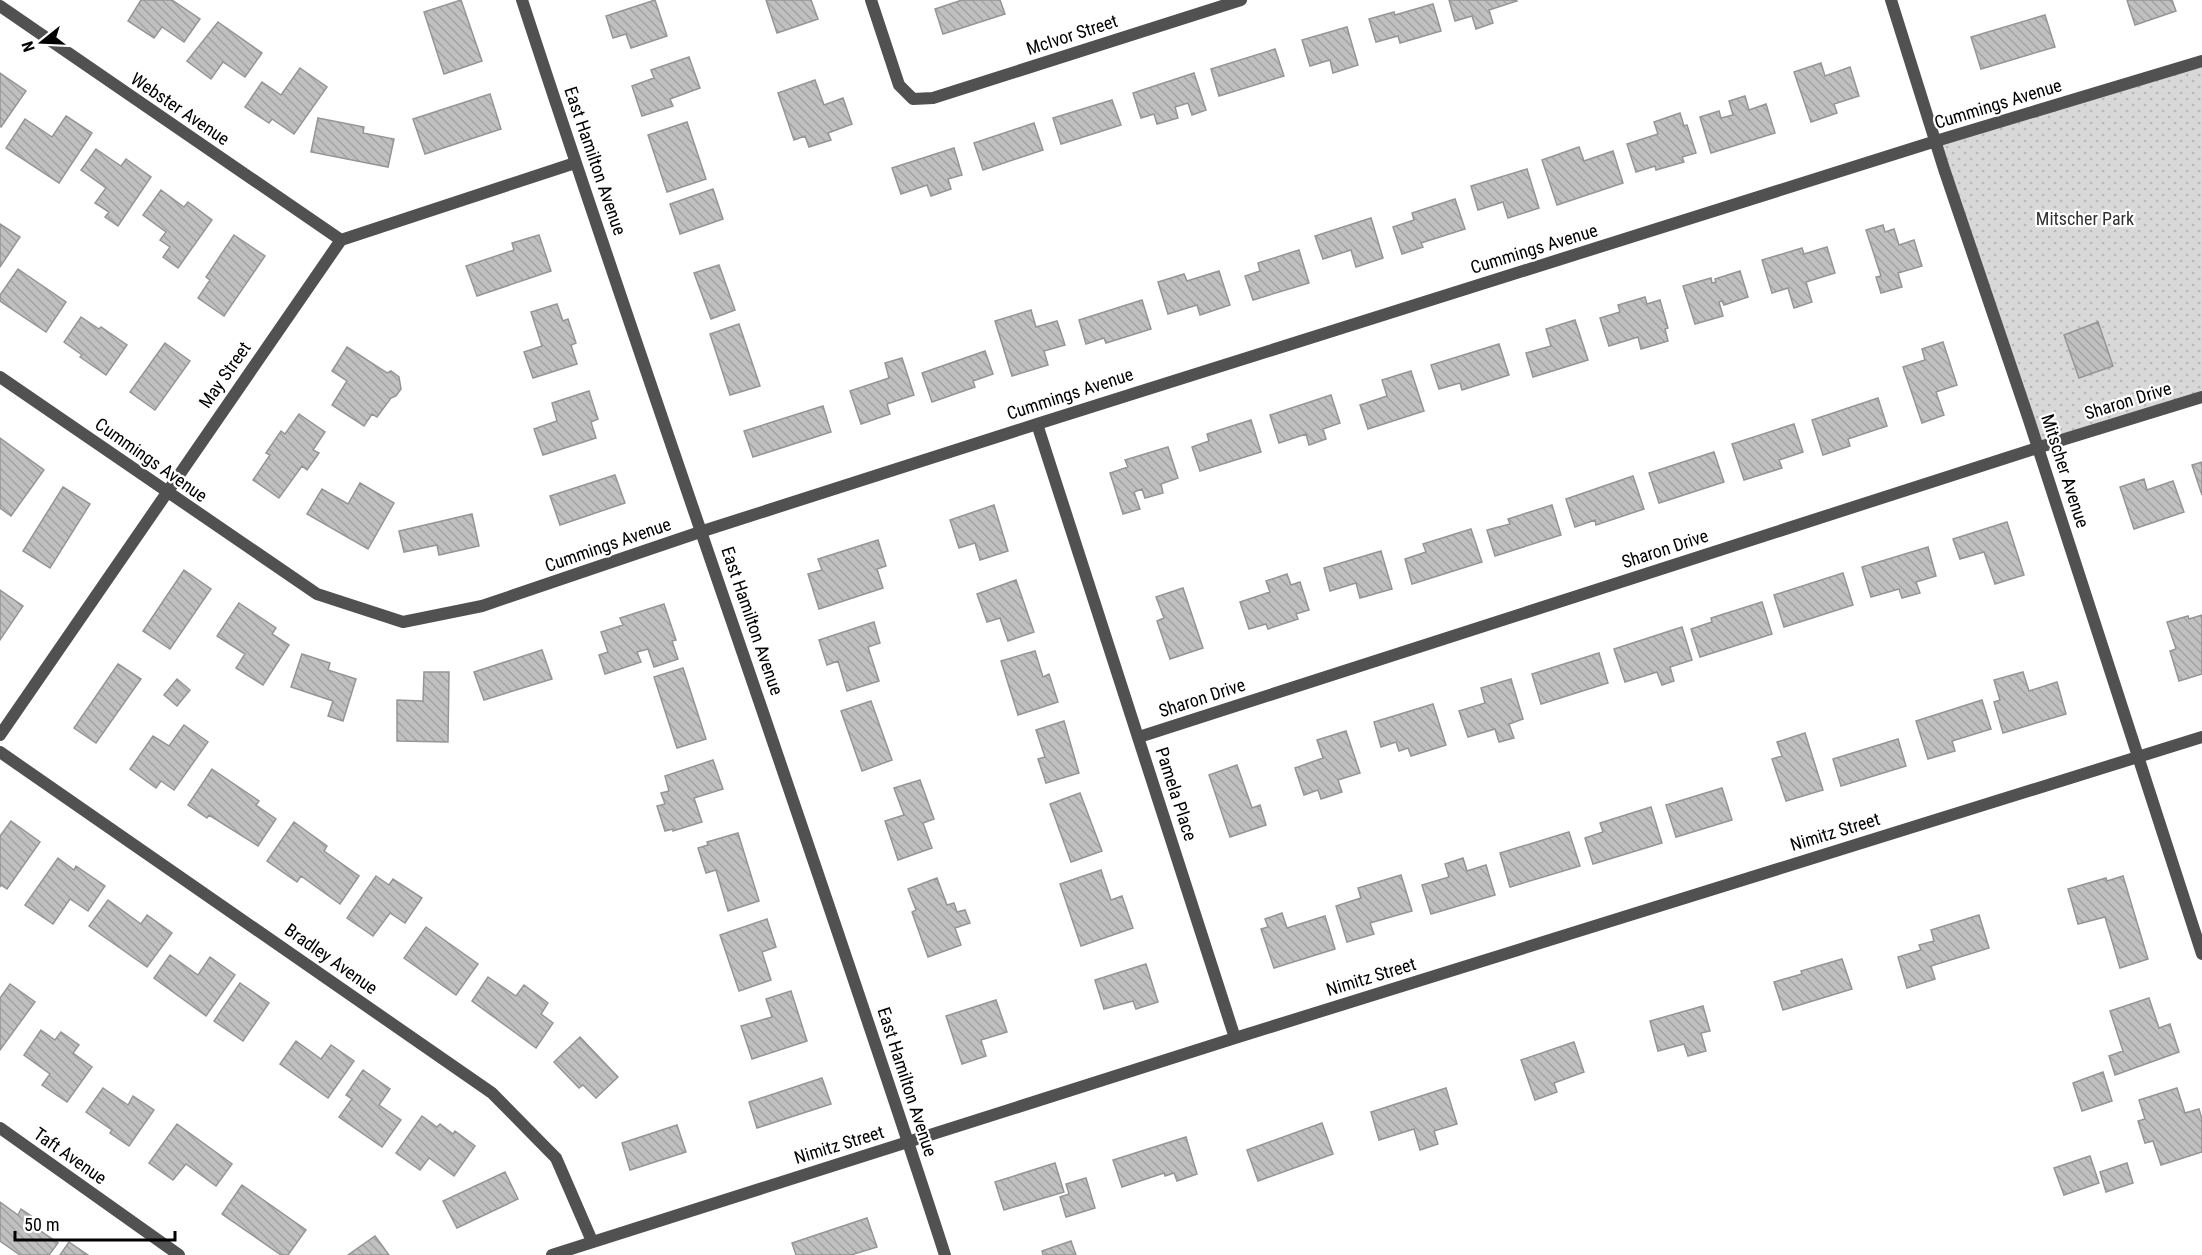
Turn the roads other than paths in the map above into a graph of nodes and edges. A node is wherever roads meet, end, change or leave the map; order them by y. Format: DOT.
graph roads {
  1 [pos="3,0"];
  2 [pos="522,0"];
  3 [pos="871,0"];
  4 [pos="1241,0"];
  5 [pos="1891,0"];
  6 [pos="0,5"];
  7 [pos="2202,61"];
  8 [pos="1936,141"];
  9 [pos="575,163"];
  10 [pos="340,240"];
  11 [pos="0,377"];
  12 [pos="2202,397"];
  13 [pos="1037,424"];
  14 [pos="2038,448"];
  15 [pos="166,493"];
  16 [pos="703,531"];
  17 [pos="0,735"];
  18 [pos="1139,737"];
  19 [pos="2202,737"];
  20 [pos="0,752"];
  21 [pos="2138,757"];
  22 [pos="2202,954"];
  23 [pos="1235,1038"];
  24 [pos="0,1128"];
  25 [pos="908,1142"];
  26 [pos="592,1241"];
  27 [pos="179,1255"];
  28 [pos="552,1255"];
  29 [pos="945,1255"];
  1 -- 6 [label="street"];
  2 -- 9 [label="street, East Hamilton Avenue"];
  3 -- 4 [label="street, McIvor Street"];
  5 -- 8 [label="street, Mitscher Avenue"];
  6 -- 10 [label="street, Webster Avenue"];
  7 -- 8 [label="street, Cummings Avenue"];
  8 -- 13 [label="street, Cummings Avenue"];
  8 -- 14 [label="street, Mitscher Avenue"];
  9 -- 10 [label="street"];
  9 -- 16 [label="street, East Hamilton Avenue"];
  10 -- 15 [label="street, May Street"];
  11 -- 15 [label="street, Cummings Avenue"];
  12 -- 14 [label="street, Sharon Drive"];
  13 -- 16 [label="street, Cummings Avenue"];
  13 -- 18 [label="street, Pamela Place"];
  14 -- 18 [label="street, Sharon Drive"];
  14 -- 21 [label="street, Mitscher Avenue"];
  15 -- 16 [label="street, Cummings Avenue"];
  15 -- 17 [label="street, May Street"];
  16 -- 25 [label="street, East Hamilton Avenue"];
  18 -- 23 [label="street, Pamela Place"];
  19 -- 21 [label="street, Nimitz Street"];
  20 -- 26 [label="street, Bradley Avenue"];
  21 -- 22 [label="street, Mitscher Avenue"];
  21 -- 23 [label="street, Nimitz Street"];
  23 -- 25 [label="street, Nimitz Street"];
  24 -- 27 [label="street, Taft Avenue"];
  25 -- 26 [label="street, Nimitz Street"];
  25 -- 29 [label="street, East Hamilton Avenue"];
  26 -- 28 [label="street, Nimitz Street"];
}
